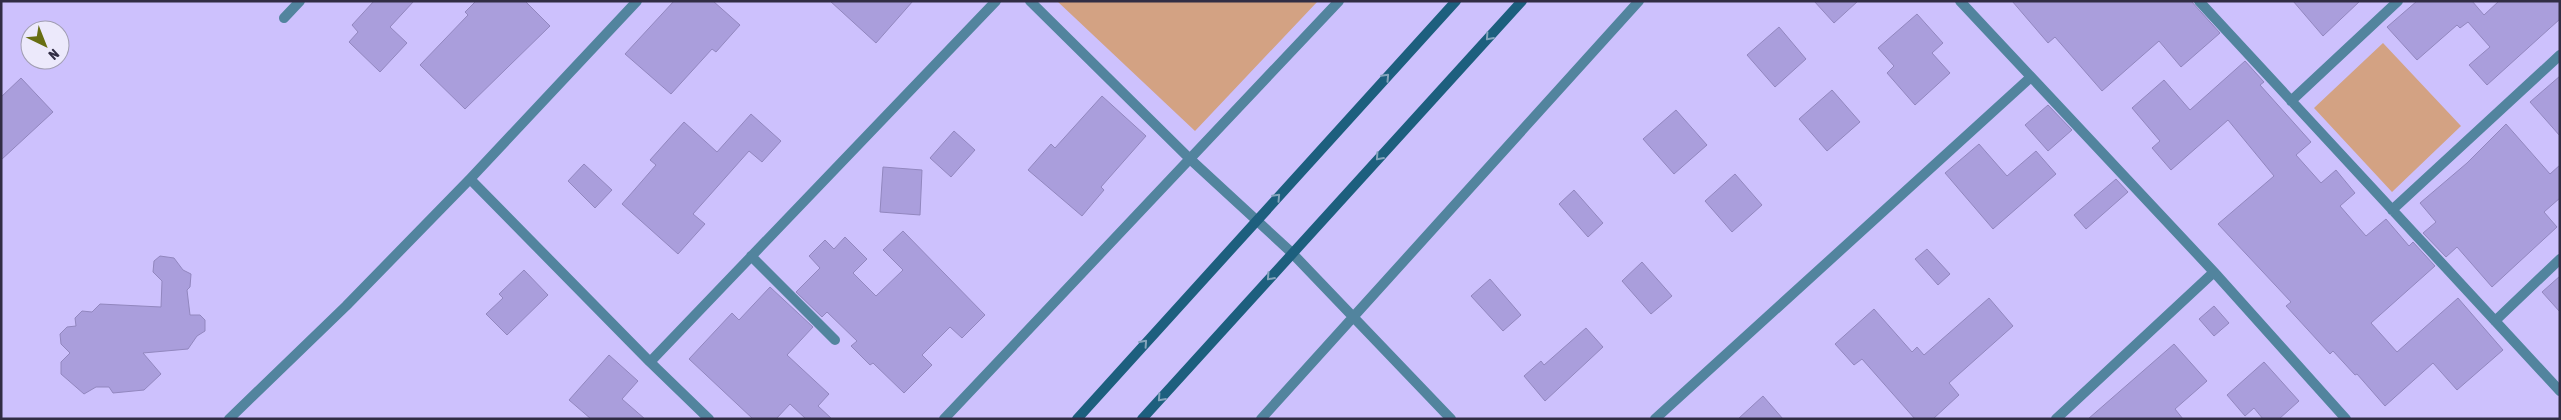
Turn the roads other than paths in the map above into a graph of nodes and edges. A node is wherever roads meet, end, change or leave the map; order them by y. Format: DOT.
graph roads {
  1 [pos="300,1"];
  2 [pos="637,1"];
  3 [pos="996,1"];
  4 [pos="1030,1"];
  5 [pos="1339,1"];
  6 [pos="1456,1"];
  7 [pos="1522,1"];
  8 [pos="1640,1"];
  9 [pos="1960,1"];
  10 [pos="2199,1"];
  11 [pos="2398,1"];
  12 [pos="284,18"];
  13 [pos="2560,55"];
  14 [pos="2031,77"];
  15 [pos="2291,101"];
  16 [pos="1190,159"];
  17 [pos="470,179"];
  18 [pos="2392,210"];
  19 [pos="1255,220"];
  20 [pos="1292,253"];
  21 [pos="751,256"];
  22 [pos="2560,259"];
  23 [pos="2214,272"];
  24 [pos="1353,316"];
  25 [pos="2495,321"];
  26 [pos="836,340"];
  27 [pos="650,362"];
  28 [pos="2560,391"];
  29 [pos="228,419"];
  30 [pos="709,419"];
  31 [pos="944,419"];
  32 [pos="1076,419"];
  33 [pos="1142,419"];
  34 [pos="1260,419"];
  35 [pos="1451,419"];
  36 [pos="1655,419"];
  37 [pos="2056,419"];
  38 [pos="2346,419"];
  1 -- 12 [label="street"];
  2 -- 17 [label="street"];
  3 -- 21 [label="street"];
  4 -- 16 [label="street"];
  5 -- 16 [label="street"];
  19 -- 6 [label="main road, one-way"];
  7 -- 20 [label="main road, one-way"];
  8 -- 24 [label="street"];
  9 -- 14 [label="street"];
  10 -- 15 [label="street"];
  11 -- 15 [label="street"];
  13 -- 18 [label="street"];
  14 -- 23 [label="street"];
  14 -- 36 [label="street"];
  15 -- 18 [label="street"];
  16 -- 19 [label="street"];
  16 -- 31 [label="street"];
  17 -- 27 [label="street"];
  17 -- 29 [label="street"];
  18 -- 25 [label="street"];
  19 -- 20 [label="street"];
  32 -- 19 [label="main road, one-way"];
  20 -- 24 [label="street"];
  20 -- 33 [label="main road, one-way"];
  21 -- 26 [label="street"];
  21 -- 27 [label="street"];
  22 -- 25 [label="street"];
  23 -- 37 [label="street"];
  23 -- 38 [label="street"];
  24 -- 34 [label="street"];
  24 -- 35 [label="street"];
  25 -- 28 [label="street"];
  27 -- 30 [label="street"];
}
